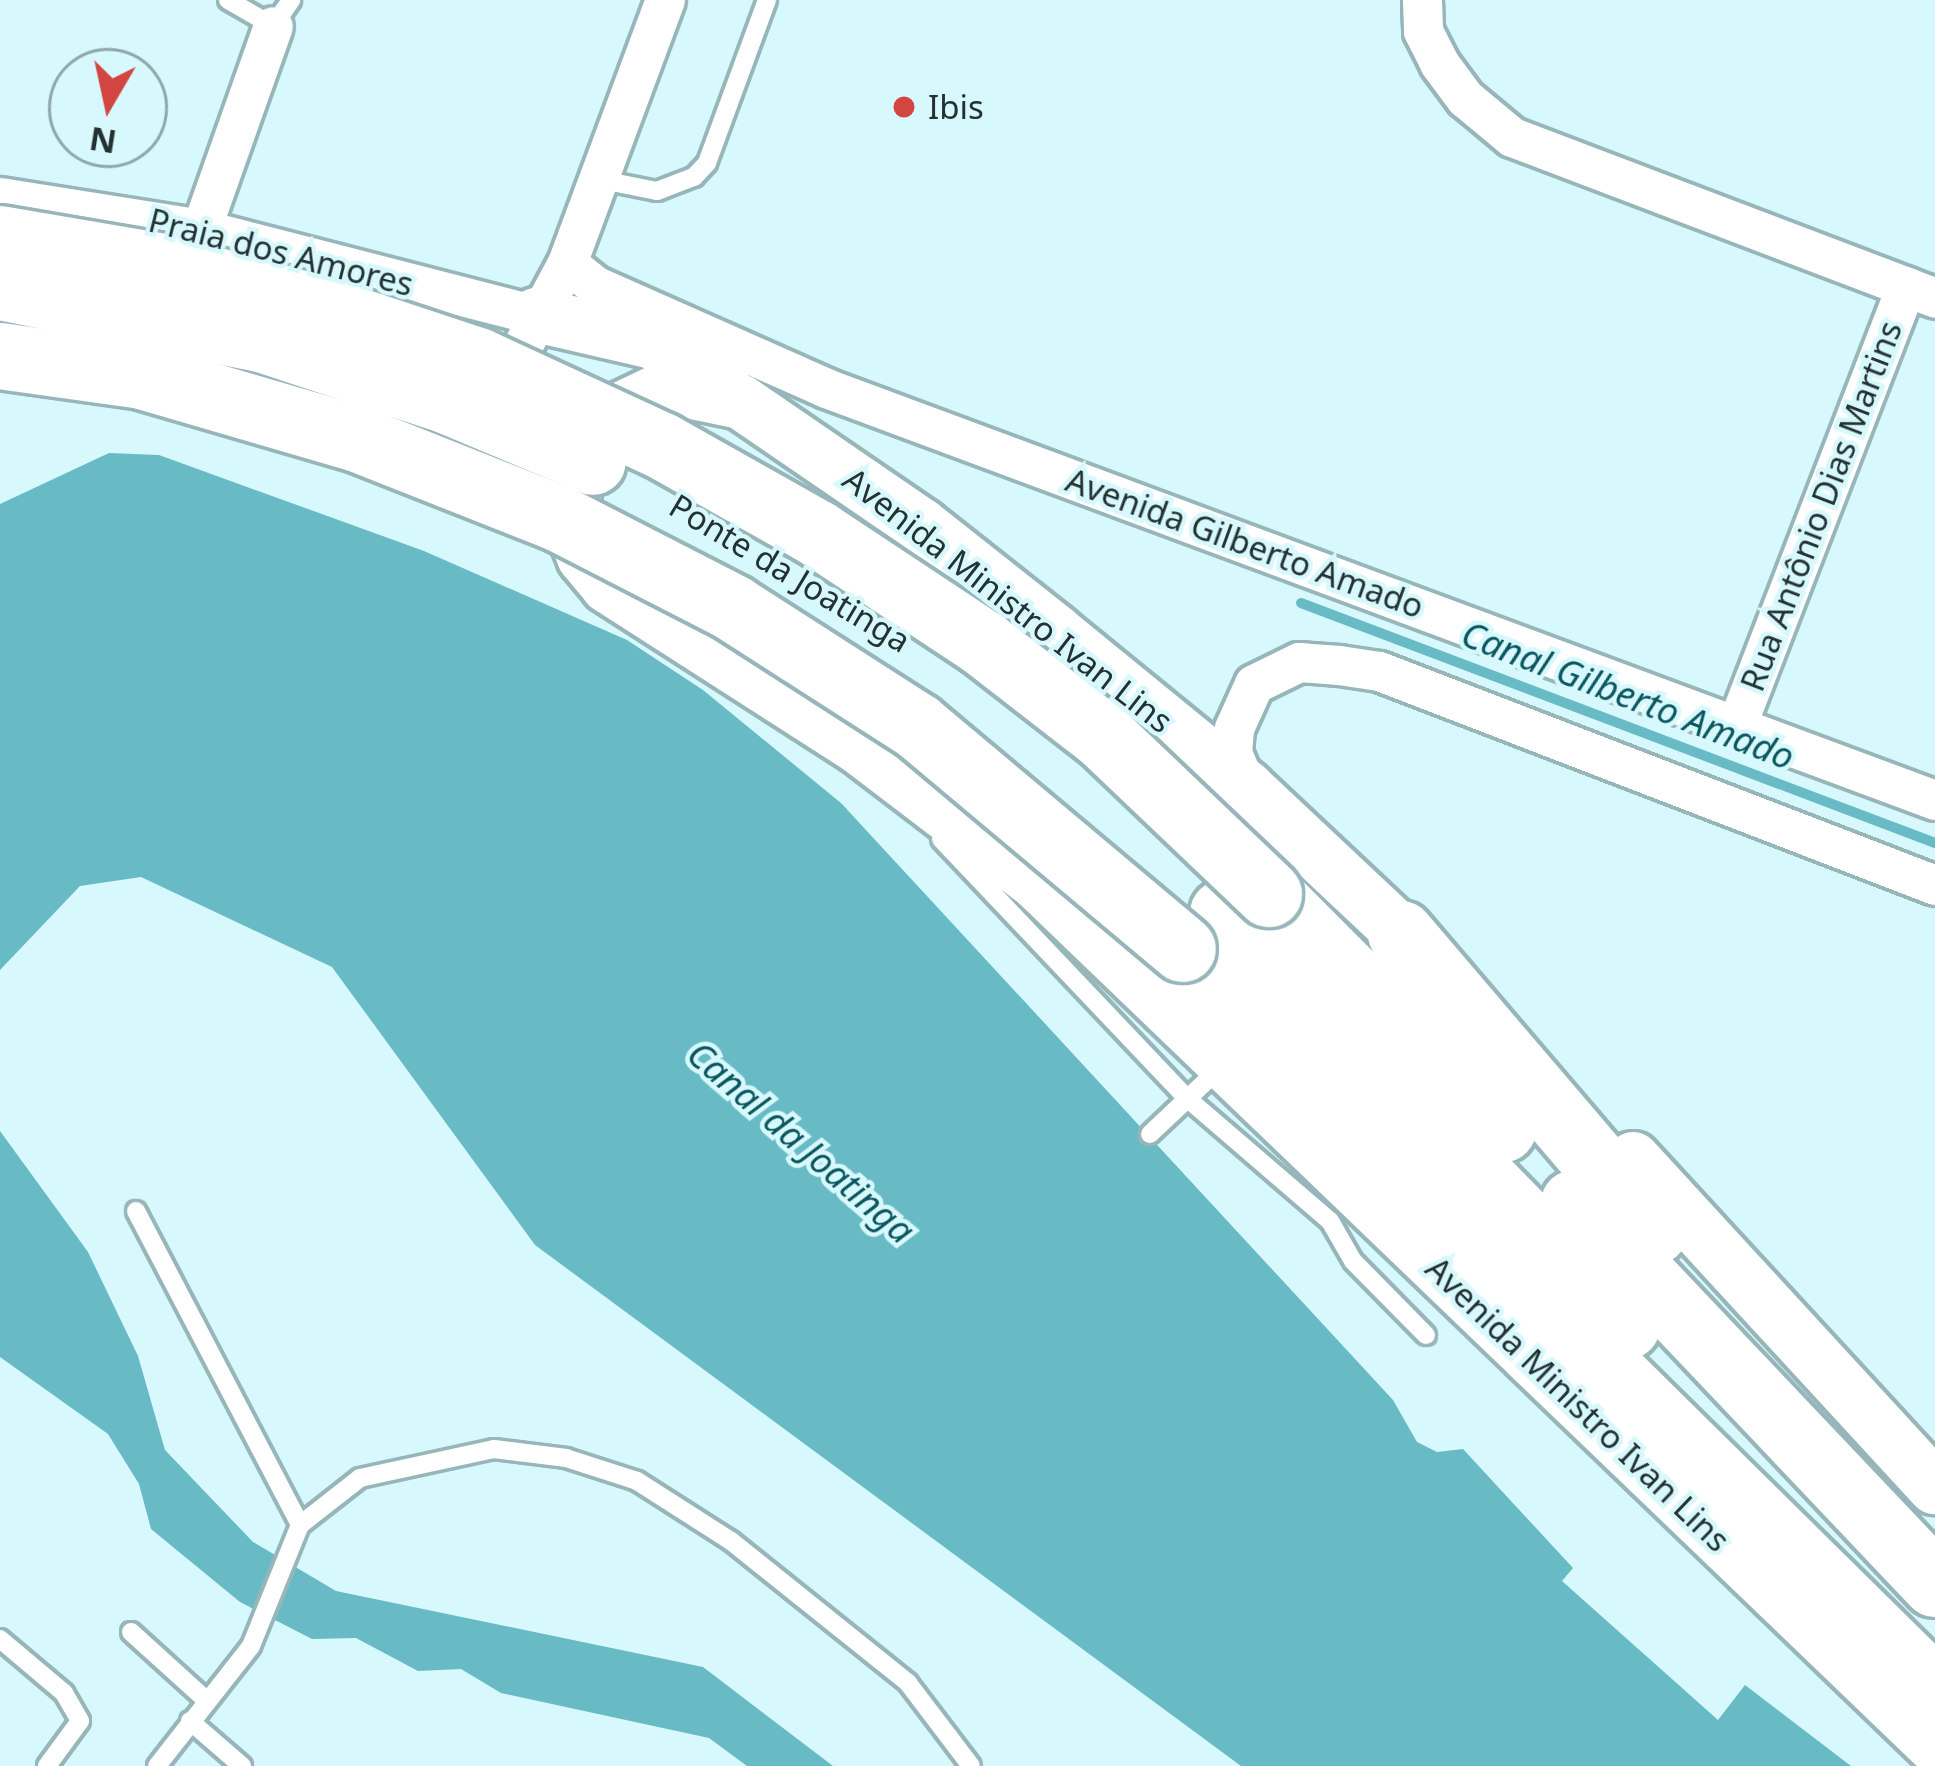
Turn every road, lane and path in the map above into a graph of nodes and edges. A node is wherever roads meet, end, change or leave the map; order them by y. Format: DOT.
graph roads {
  1 [pos="228,0"];
  2 [pos="665,0"];
  3 [pos="767,0"];
  4 [pos="1422,0"];
  5 [pos="282,13"];
  6 [pos="597,179"];
  7 [pos="6,214"];
  8 [pos="201,230"];
  9 [pos="567,262"];
  10 [pos="0,287"];
  11 [pos="1920,293"];
  12 [pos="536,315"];
  13 [pos="0,356"];
  14 [pos="741,402"];
  15 [pos="608,586"];
  16 [pos="1737,724"];
  17 [pos="1247,788"];
  18 [pos="1935,800"];
  19 [pos="1935,885"];
  20 [pos="1225,918"];
  21 [pos="1401,934"];
  22 [pos="1207,1081"];
  23 [pos="1432,1120"];
  24 [pos="1150,1134"];
  25 [pos="136,1211"];
  26 [pos="1426,1335"];
  27 [pos="1832,1474"];
  28 [pos="1935,1487"];
  29 [pos="300,1525"];
  30 [pos="1935,1562"];
  31 [pos="1935,1584"];
  32 [pos="131,1633"];
  33 [pos="0,1639"];
  34 [pos="1935,1659"];
  35 [pos="1935,1690"];
  36 [pos="207,1701"];
  37 [pos="190,1721"];
  38 [pos="1935,1747"];
  39 [pos="47,1766"];
  40 [pos="157,1766"];
  41 [pos="242,1766"];
  42 [pos="971,1766"];
  1 -- 5 [label="lane"];
  2 -- 6 [label="street"];
  3 -- 6 [label="lane"];
  4 -- 11 [label="street"];
  5 -- 8 [label="street"];
  6 -- 9 [label="street"];
  7 -- 8 [label="street, Praia dos Amores"];
  7 -- 20 [label="highway, Ponte da Joatinga, bridge"];
  8 -- 12 [label="street, Praia dos Amores"];
  9 -- 12 [label="street"];
  9 -- 16 [label="street, Avenida Gilberto Amado"];
  10 -- 20 [label="highway, Ponte da Joatinga, bridge"];
  11 -- 16 [label="street, Rua Antônio Dias Martins"];
  12 -- 14 [label="main road"];
  12 -- 15 [label="street"];
  13 -- 20 [label="highway, Ponte da Joatinga, bridge"];
  14 -- 15 [label="main road, Avenida Ministro Ivan Lins"];
  14 -- 17 [label="main road, Avenida Ministro Ivan Lins"];
  15 -- 22 [label="main road, Avenida Ministro Ivan Lins"];
  16 -- 18 [label="street, Avenida Gilberto Amado"];
  17 -- 19 [label="street"];
  17 -- 21 [label="main road, Avenida Ministro Ivan Lins"];
  20 -- 23 [label="highway, Ponte da Joatinga"];
  20 -- 27 [label="highway"];
  20 -- 35 [label="highway, Avenida Ministro Ivan Lins"];
  21 -- 27 [label="highway"];
  21 -- 28 [label="main road, Avenida Ministro Ivan Lins"];
  22 -- 24 [label="lane"];
  22 -- 26 [label="lane"];
  22 -- 38 [label="main road, Avenida Ministro Ivan Lins"];
  23 -- 27 [label="highway"];
  23 -- 34 [label="highway"];
  25 -- 29 [label="lane"];
  27 -- 30 [label="highway"];
  27 -- 31 [label="highway"];
  29 -- 36 [label="lane"];
  29 -- 42 [label="lane"];
  32 -- 36 [label="lane"];
  33 -- 39 [label="lane"];
  36 -- 37 [label="lane"];
  37 -- 40 [label="lane"];
  37 -- 41 [label="lane"];
}
